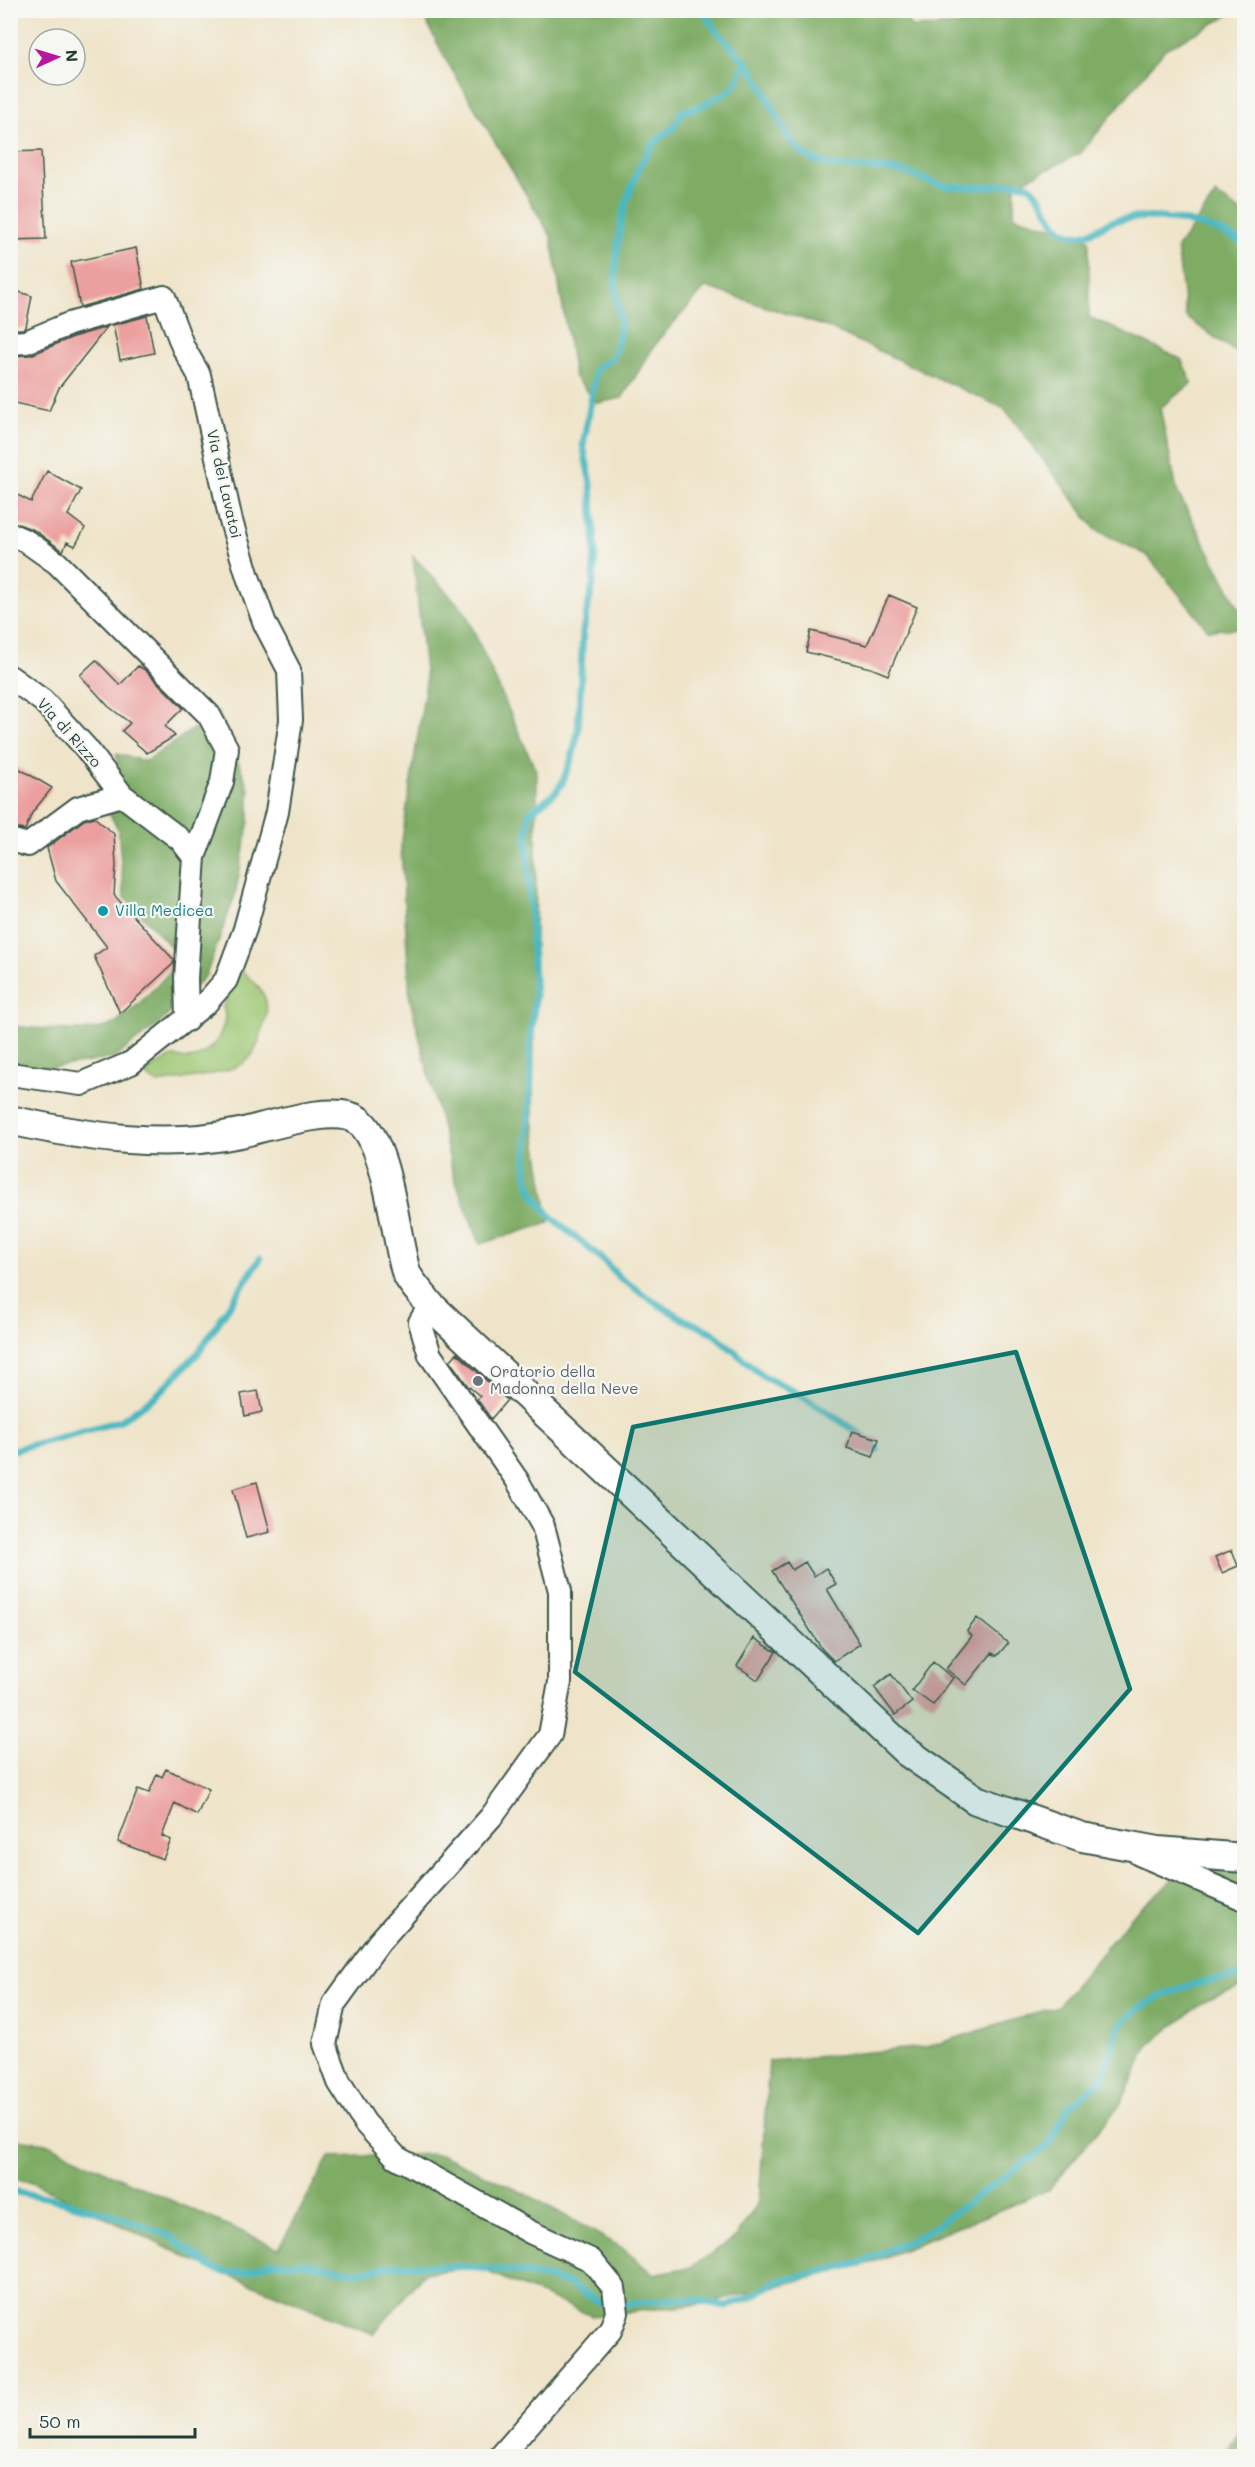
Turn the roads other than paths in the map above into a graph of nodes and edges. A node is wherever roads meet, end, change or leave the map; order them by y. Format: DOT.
graph roads {
  1 [pos="10,343"];
  2 [pos="10,534"];
  3 [pos="10,677"];
  4 [pos="123,795"];
  5 [pos="10,840"];
  6 [pos="194,856"];
  7 [pos="187,1020"];
  8 [pos="10,1074"];
  9 [pos="10,1120"];
  10 [pos="430,1305"];
  11 [pos="1113,1843"];
  12 [pos="1245,1858"];
  13 [pos="1245,1899"];
  14 [pos="501,2457"];
  1 -- 7 [label="street, Via dei Lavatoi"];
  2 -- 6 [label="street"];
  3 -- 4 [label="street, Via di Rizzo"];
  4 -- 5 [label="street"];
  4 -- 6 [label="street, Via di Rizzo"];
  6 -- 7 [label="street"];
  7 -- 8 [label="street"];
  9 -- 10 [label="street"];
  10 -- 11 [label="street"];
  10 -- 14 [label="street"];
  11 -- 12 [label="street"];
  11 -- 13 [label="street"];
}
